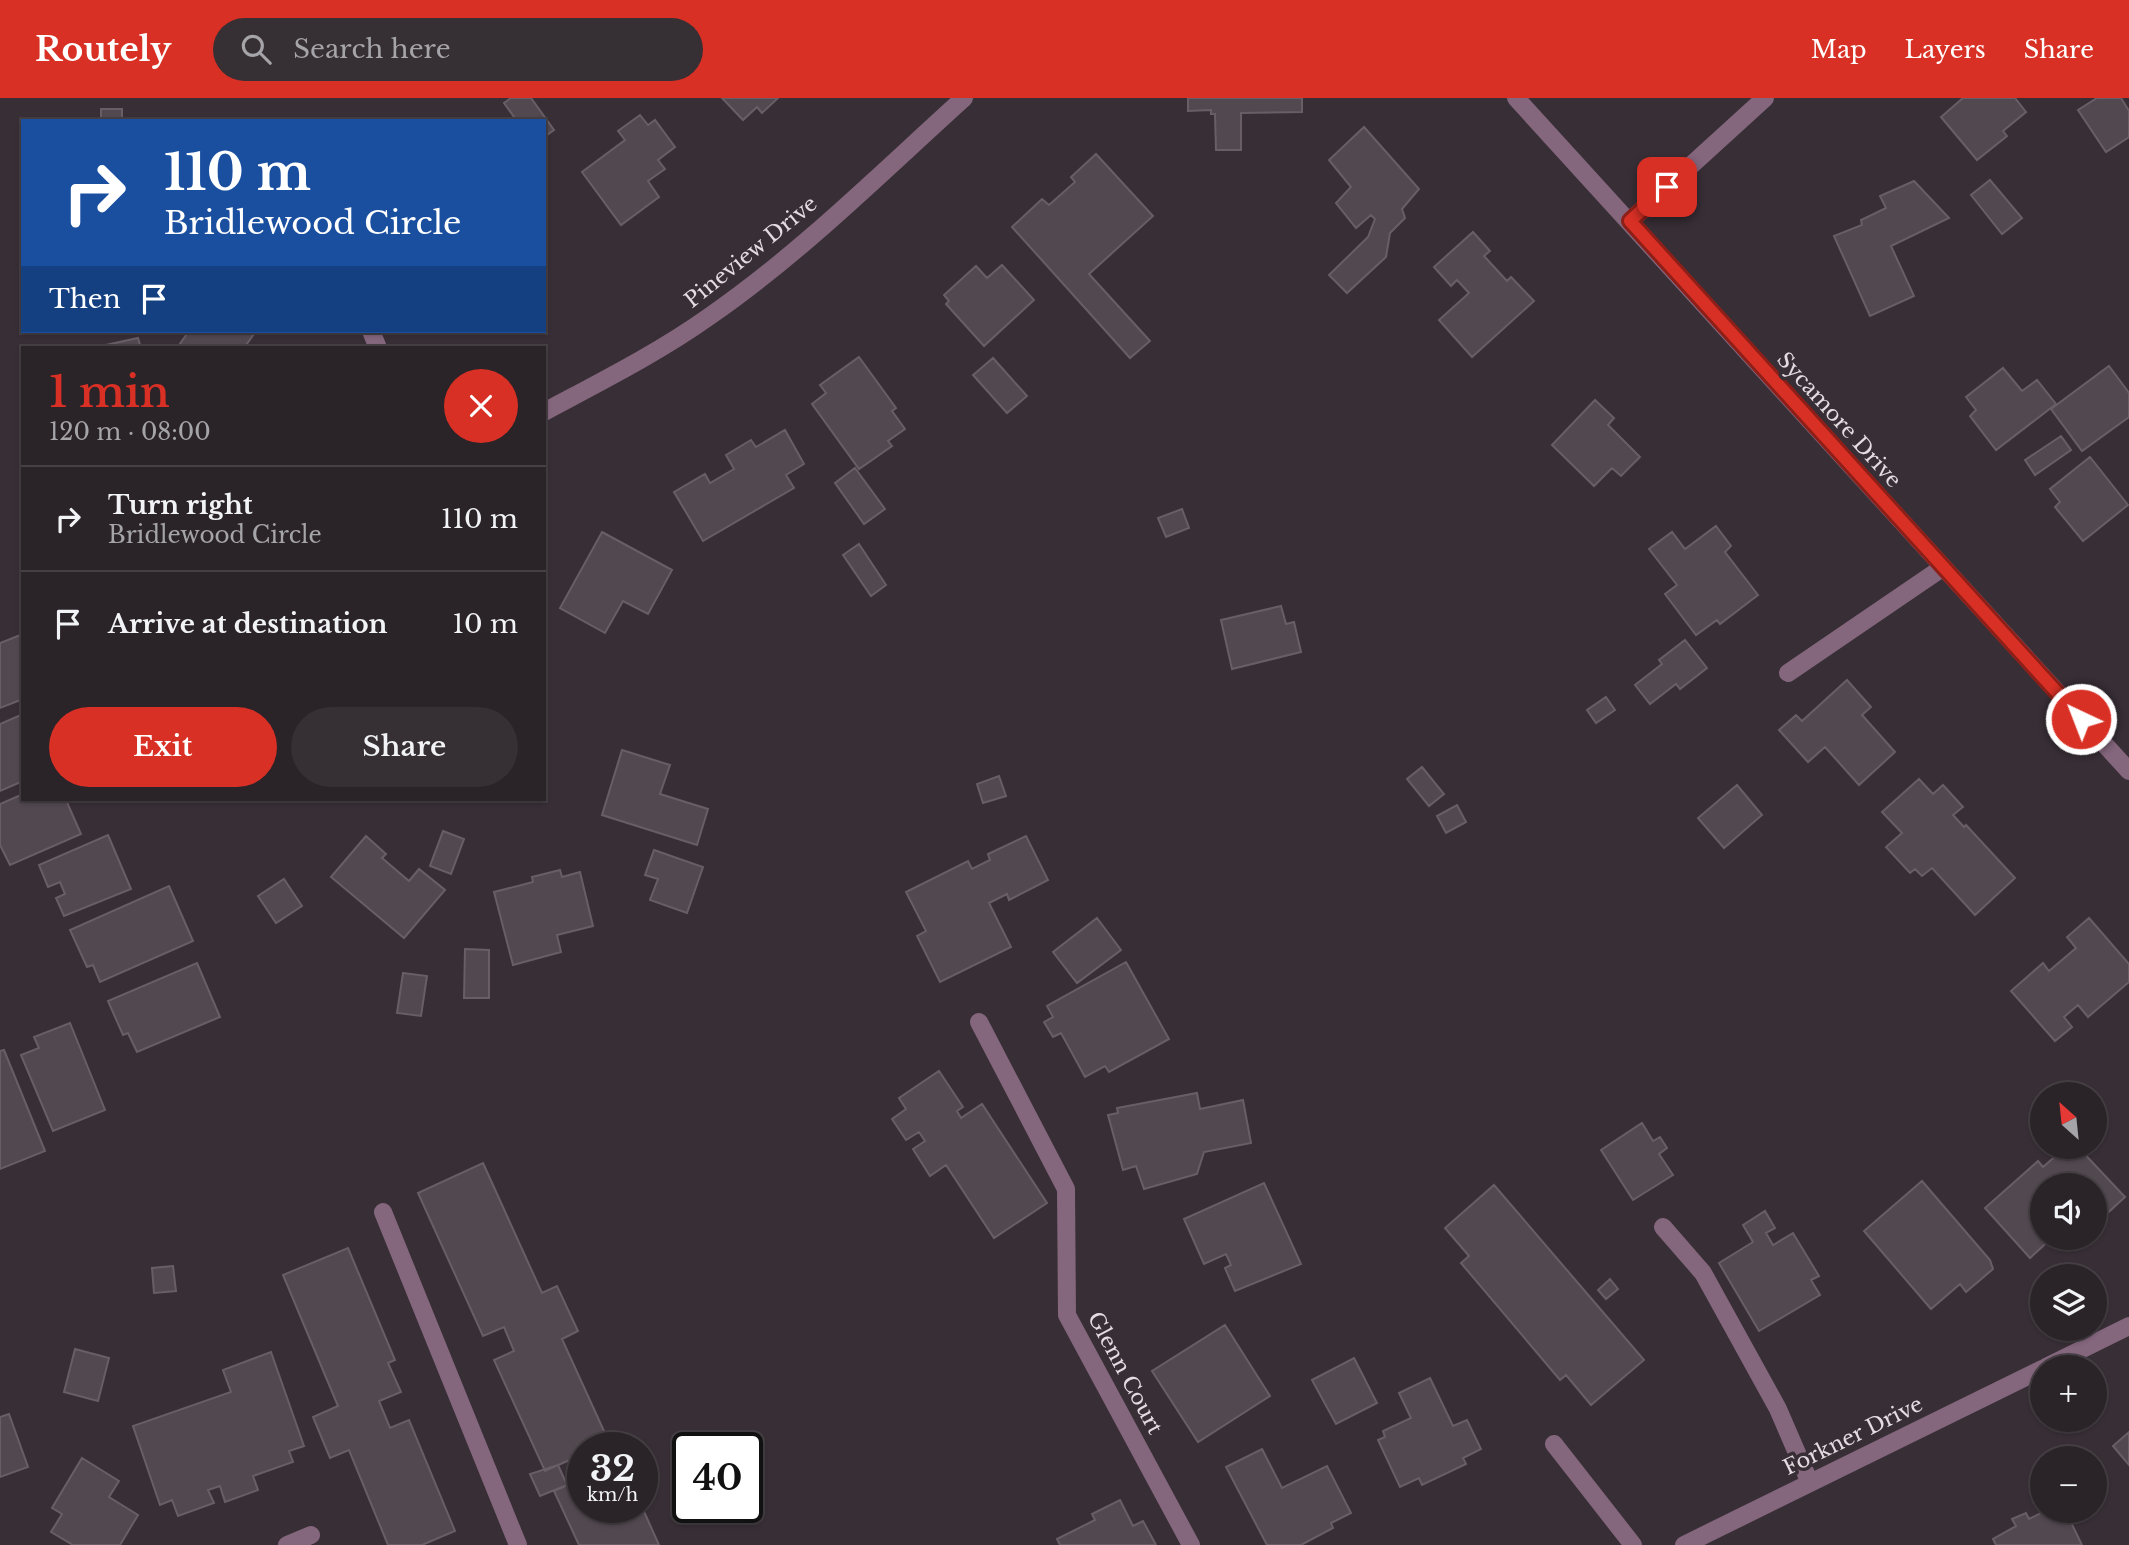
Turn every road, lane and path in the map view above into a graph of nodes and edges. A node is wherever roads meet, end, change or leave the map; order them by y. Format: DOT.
graph roads {
  1 [pos="964,98"];
  2 [pos="1516,98"];
  3 [pos="1765,98"];
  4 [pos="1630,221"];
  5 [pos="546,411"];
  6 [pos="1942,568"];
  7 [pos="1788,673"];
  8 [pos="2129,771"];
  9 [pos="979,1022"];
  10 [pos="383,1212"];
  11 [pos="1662,1227"];
  12 [pos="2129,1326"];
  13 [pos="2070,1355"];
  14 [pos="2030,1375"];
  15 [pos="1554,1444"];
  16 [pos="1810,1483"];
  17 [pos="311,1535"];
  18 [pos="287,1545"];
  19 [pos="518,1545"];
  20 [pos="1191,1545"];
  21 [pos="1633,1545"];
  22 [pos="1684,1545"];
  1 -- 5 [label="street, Pineview Drive"];
  2 -- 4 [label="street, Sycamore Drive"];
  3 -- 4 [label="street"];
  4 -- 6 [label="street, Sycamore Drive"];
  6 -- 7 [label="street"];
  6 -- 8 [label="street, Sycamore Drive"];
  9 -- 20 [label="street, Glenn Court"];
  10 -- 19 [label="street"];
  11 -- 16 [label="street"];
  12 -- 13 [label="street, Forkner Drive"];
  14 -- 16 [label="street, Forkner Drive"];
  15 -- 21 [label="street"];
  16 -- 22 [label="street, Forkner Drive"];
  17 -- 18 [label="street"];
}
